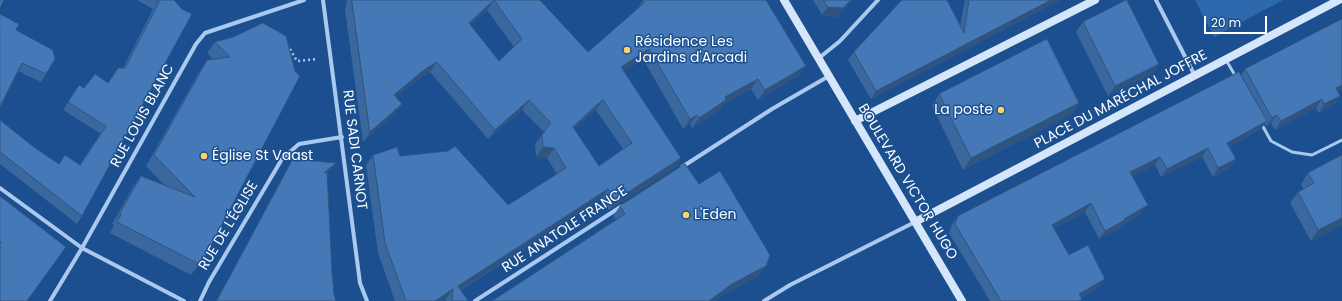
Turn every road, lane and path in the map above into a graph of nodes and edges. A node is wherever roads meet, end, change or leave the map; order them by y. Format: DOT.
graph roads {
  1 [pos="304,0"];
  2 [pos="323,0"];
  3 [pos="784,0"];
  4 [pos="878,0"];
  5 [pos="1095,0"];
  6 [pos="1156,0"];
  7 [pos="1339,0"];
  8 [pos="290,49"];
  9 [pos="331,58"];
  10 [pos="819,58"];
  11 [pos="1226,60"];
  12 [pos="829,76"];
  13 [pos="1195,76"];
  14 [pos="1237,78"];
  15 [pos="1258,116"];
  16 [pos="855,121"];
  17 [pos="342,138"];
  18 [pos="1342,140"];
  19 [pos="680,168"];
  20 [pos="0,188"];
  21 [pos="627,203"];
  22 [pos="916,222"];
  23 [pos="82,248"];
  24 [pos="51,301"];
  25 [pos="184,301"];
  26 [pos="200,301"];
  27 [pos="367,301"];
  28 [pos="475,301"];
  29 [pos="764,301"];
  30 [pos="962,301"];
  1 -- 23 [label="street, RUE LOUIS BLANC"];
  2 -- 9 [label="street, RUE SADI CARNOT"];
  3 -- 10 [label="main road, BOULEVARD VICTOR HUGO"];
  4 -- 10 [label="street"];
  5 -- 16 [label="main road"];
  6 -- 13 [label="street"];
  7 -- 11 [label="main road, PLACE DU MARÉCHAL JOFFRE"];
  8 -- 9 [label="path"];
  9 -- 17 [label="street, RUE SADI CARNOT"];
  10 -- 12 [label="main road, BOULEVARD VICTOR HUGO"];
  11 -- 13 [label="main road, PLACE DU MARÉCHAL JOFFRE"];
  11 -- 14 [label="lane"];
  12 -- 16 [label="main road, BOULEVARD VICTOR HUGO"];
  12 -- 19 [label="street"];
  13 -- 22 [label="main road, PLACE DU MARÉCHAL JOFFRE"];
  15 -- 18 [label="lane"];
  16 -- 22 [label="main road, BOULEVARD VICTOR HUGO"];
  17 -- 26 [label="street, RUE DE L'ÉGLISE"];
  17 -- 27 [label="street, RUE SADI CARNOT"];
  20 -- 23 [label="street"];
  21 -- 28 [label="street, RUE ANATOLE FRANCE"];
  22 -- 29 [label="street"];
  22 -- 30 [label="main road, BOULEVARD VICTOR HUGO"];
  23 -- 24 [label="street, RUE LOUIS BLANC"];
  23 -- 25 [label="street"];
}
